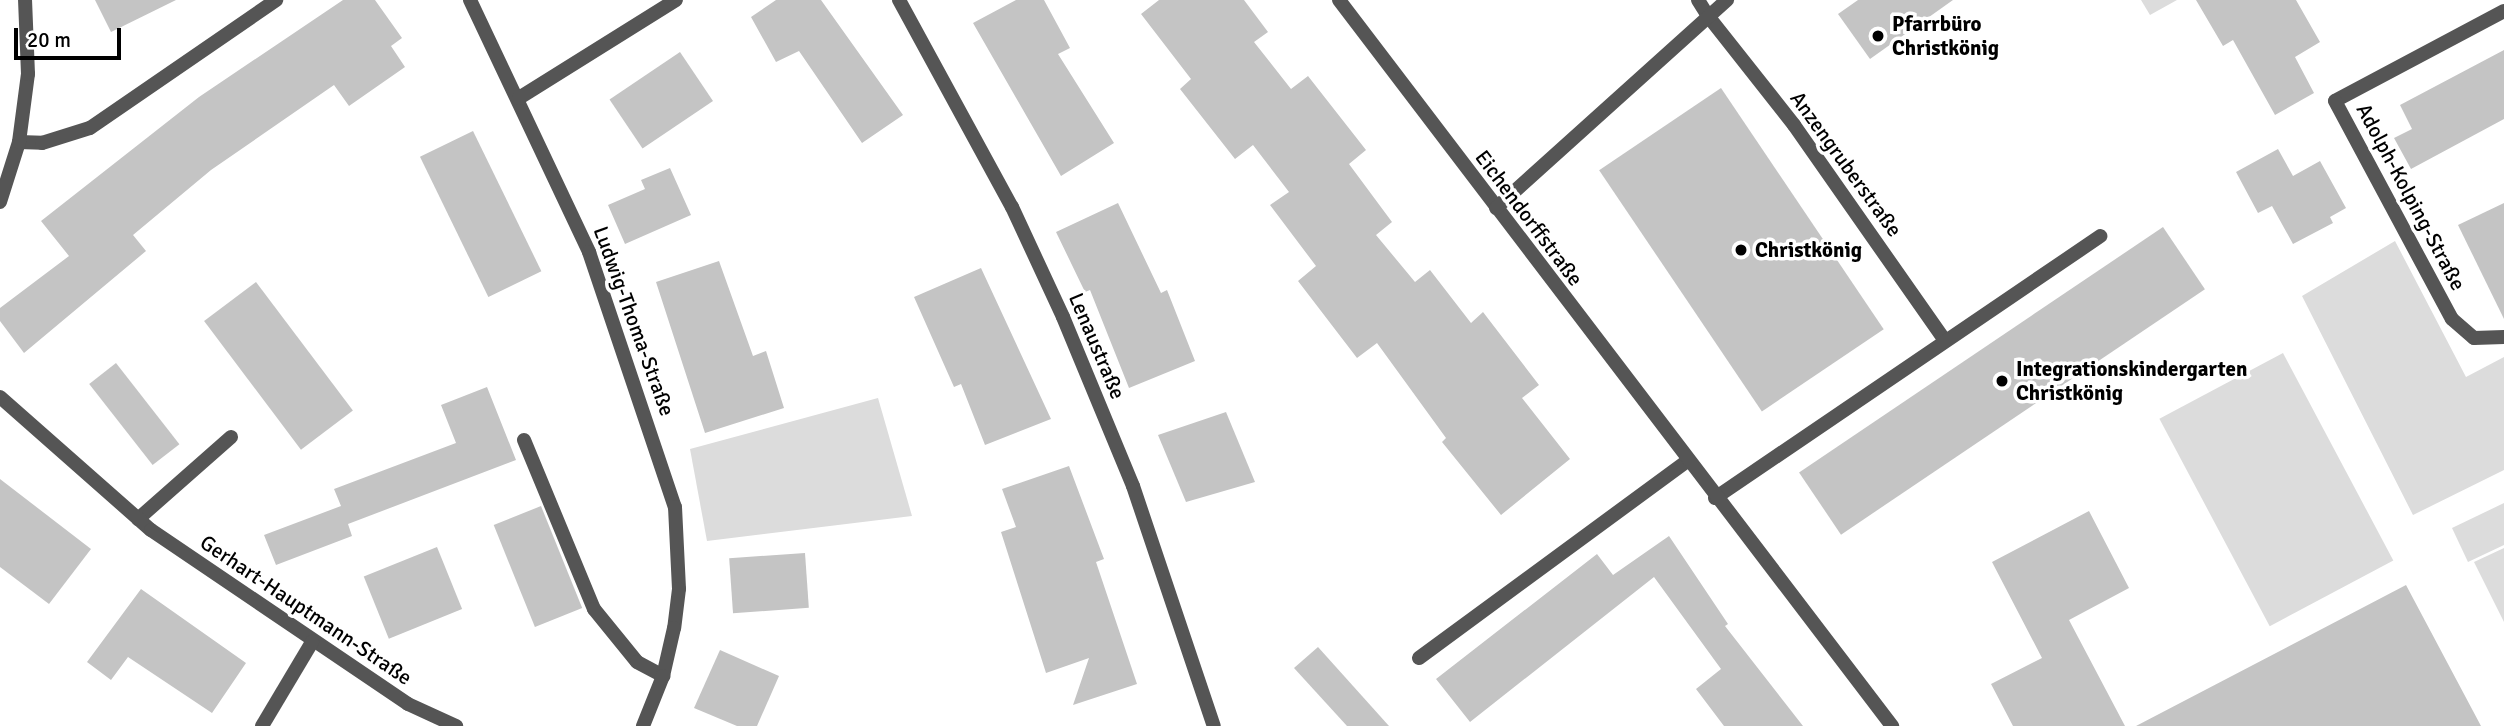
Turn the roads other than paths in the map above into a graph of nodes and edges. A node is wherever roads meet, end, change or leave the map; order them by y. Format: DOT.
graph roads {
  1 [pos="25,0"];
  2 [pos="275,0"];
  3 [pos="470,0"];
  4 [pos="676,0"];
  5 [pos="899,0"];
  6 [pos="1339,0"];
  7 [pos="1698,0"];
  8 [pos="1727,0"];
  9 [pos="2504,11"];
  10 [pos="1708,16"];
  11 [pos="519,98"];
  12 [pos="19,142"];
  13 [pos="0,202"];
  14 [pos="1496,208"];
  15 [pos="2100,236"];
  16 [pos="2504,337"];
  17 [pos="1944,339"];
  18 [pos="0,397"];
  19 [pos="231,437"];
  20 [pos="524,440"];
  21 [pos="1686,461"];
  22 [pos="1715,498"];
  23 [pos="138,519"];
  24 [pos="312,642"];
  25 [pos="1419,657"];
  26 [pos="663,676"];
  27 [pos="262,726"];
  28 [pos="456,726"];
  29 [pos="643,726"];
  30 [pos="1214,726"];
  31 [pos="1892,726"];
  1 -- 12 [label="street"];
  2 -- 12 [label="street"];
  3 -- 11 [label="street, Ludwig-Thoma-Straße"];
  4 -- 11 [label="street"];
  5 -- 30 [label="street, Lenaustraße"];
  6 -- 14 [label="street, Eichendorffstraße"];
  7 -- 10 [label="street, Anzengruberstraße"];
  8 -- 10 [label="street"];
  9 -- 16 [label="street, Adolph-Kolping-Straße"];
  10 -- 14 [label="street"];
  10 -- 17 [label="street, Anzengruberstraße"];
  11 -- 26 [label="street, Ludwig-Thoma-Straße"];
  12 -- 13 [label="street"];
  14 -- 21 [label="street, Eichendorffstraße"];
  15 -- 17 [label="street"];
  17 -- 22 [label="street"];
  18 -- 23 [label="street, Gerhart-Hauptmann-Straße"];
  19 -- 23 [label="street"];
  20 -- 26 [label="street"];
  21 -- 22 [label="street, Eichendorffstraße"];
  21 -- 25 [label="street"];
  22 -- 31 [label="street, Eichendorffstraße"];
  23 -- 24 [label="street, Gerhart-Hauptmann-Straße"];
  24 -- 27 [label="street"];
  24 -- 28 [label="street, Gerhart-Hauptmann-Straße"];
  26 -- 29 [label="street, Ludwig-Thoma-Straße"];
}
